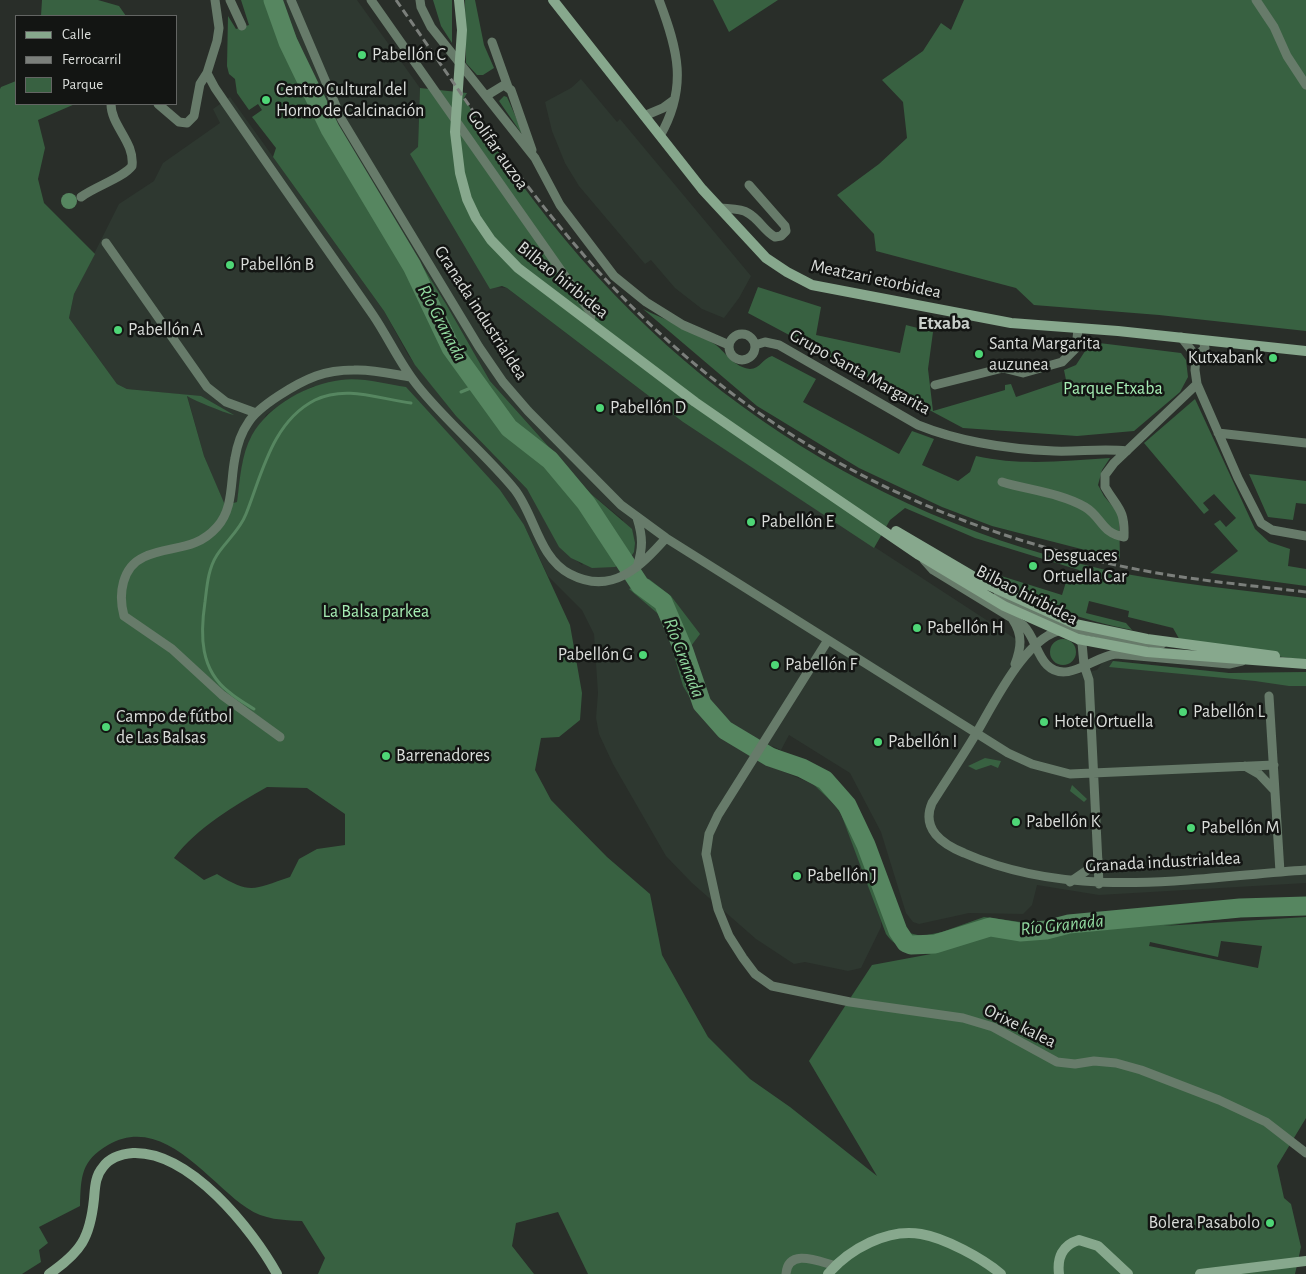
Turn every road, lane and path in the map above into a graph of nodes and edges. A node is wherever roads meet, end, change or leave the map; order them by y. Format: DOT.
graph roads {
  1 [pos="215,0"];
  2 [pos="230,0"];
  3 [pos="291,0"];
  4 [pos="371,0"];
  5 [pos="420,0"];
  6 [pos="460,0"];
  7 [pos="553,0"];
  8 [pos="658,0"];
  9 [pos="1256,0"];
  10 [pos="242,26"];
  11 [pos="492,42"];
  12 [pos="207,73"];
  13 [pos="1306,85"];
  14 [pos="508,87"];
  15 [pos="486,96"];
  16 [pos="674,100"];
  17 [pos="111,105"];
  18 [pos="159,105"];
  19 [pos="644,116"];
  20 [pos="660,136"];
  21 [pos="535,158"];
  22 [pos="750,185"];
  23 [pos="81,198"];
  24 [pos="720,208"];
  25 [pos="106,243"];
  26 [pos="590,322"];
  27 [pos="1078,329"];
  28 [pos="1181,337"];
  29 [pos="1200,339"];
  30 [pos="1221,342"];
  31 [pos="729,345"];
  32 [pos="755,345"];
  33 [pos="1306,351"];
  34 [pos="1196,353"];
  35 [pos="410,376"];
  36 [pos="1197,384"];
  37 [pos="935,385"];
  38 [pos="256,413"];
  39 [pos="1218,433"];
  40 [pos="1306,443"];
  41 [pos="1127,451"];
  42 [pos="795,470"];
  43 [pos="1002,482"];
  44 [pos="637,518"];
  45 [pos="1306,536"];
  46 [pos="666,538"];
  47 [pos="919,554"];
  48 [pos="637,567"];
  49 [pos="988,585"];
  50 [pos="1010,616"];
  51 [pos="1070,630"];
  52 [pos="1058,632"];
  53 [pos="1078,639"];
  54 [pos="828,640"];
  55 [pos="1173,643"];
  56 [pos="1037,645"];
  57 [pos="1107,655"];
  58 [pos="1244,661"];
  59 [pos="1306,662"];
  60 [pos="1084,665"];
  61 [pos="1012,674"];
  62 [pos="1089,680"];
  63 [pos="1269,696"];
  64 [pos="976,733"];
  65 [pos="280,737"];
  66 [pos="1274,765"];
  67 [pos="1245,766"];
  68 [pos="1093,773"];
  69 [pos="1275,792"];
  70 [pos="1098,859"];
  71 [pos="1306,870"];
  72 [pos="1280,872"];
  73 [pos="1070,882"];
  74 [pos="1099,884"];
  75 [pos="1306,1153"];
  76 [pos="1306,1261"];
  77 [pos="832,1270"];
  78 [pos="1059,1272"];
  79 [pos="49,1274"];
  80 [pos="277,1274"];
  81 [pos="786,1274"];
  82 [pos="1000,1274"];
  83 [pos="1128,1274"];
  84 [pos="1200,1274"];
  1 -- 12 [label="street"];
  2 -- 10 [label="street"];
  3 -- 44 [label="street, Granada industrialdea"];
  4 -- 26 [label="street, Golifar auzoa"];
  5 -- 15 [label="street"];
  6 -- 26 [label="street, Bilbao hiribidea"];
  7 -- 19 [label="street, Meatzari etorbidea"];
  8 -- 16 [label="street"];
  9 -- 13 [label="street"];
  11 -- 14 [label="street"];
  12 -- 18 [label="street"];
  12 -- 35 [label="street"];
  14 -- 15 [label="street"];
  14 -- 21 [label="street"];
  15 -- 21 [label="street"];
  16 -- 19 [label="street"];
  16 -- 20 [label="street"];
  17 -- 23 [label="street"];
  19 -- 20 [label="street, Meatzari etorbidea"];
  20 -- 24 [label="street, Meatzari etorbidea"];
  21 -- 31 [label="street"];
  22 -- 24 [label="street"];
  24 -- 27 [label="street, Meatzari etorbidea"];
  25 -- 38 [label="street"];
  26 -- 42 [label="street, Bilbao hiribidea"];
  27 -- 28 [label="street, Meatzari etorbidea"];
  27 -- 37 [label="street, Grupo Santa Margarita"];
  28 -- 29 [label="street, Meatzari etorbidea"];
  28 -- 34 [label="street"];
  29 -- 30 [label="street, Meatzari etorbidea"];
  29 -- 34 [label="street"];
  30 -- 33 [label="street, Meatzari etorbidea"];
  30 -- 34 [label="street"];
  31 -- 32 [label="street"];
  31 -- 32 [label="street"];
  32 -- 41 [label="street, Grupo Santa Margarita"];
  34 -- 36 [label="street"];
  35 -- 38 [label="street"];
  35 -- 48 [label="street"];
  36 -- 39 [label="street"];
  36 -- 41 [label="street"];
  38 -- 65 [label="street"];
  39 -- 40 [label="street"];
  39 -- 45 [label="street"];
  41 -- 43 [label="street"];
  42 -- 47 [label="street, Bilbao hiribidea"];
  42 -- 49 [label="street, Bilbao hiribidea"];
  44 -- 46 [label="street, Granada industrialdea"];
  44 -- 48 [label="street"];
  46 -- 48 [label="street"];
  46 -- 54 [label="street, Granada industrialdea"];
  47 -- 50 [label="street"];
  47 -- 52 [label="street, Bilbao hiribidea"];
  49 -- 51 [label="street"];
  49 -- 55 [label="street, Bilbao hiribidea"];
  50 -- 56 [label="street"];
  50 -- 61 [label="street"];
  51 -- 52 [label="street"];
  51 -- 53 [label="street"];
  51 -- 55 [label="street"];
  52 -- 53 [label="street, Bilbao hiribidea"];
  52 -- 56 [label="street"];
  53 -- 58 [label="street, Bilbao hiribidea"];
  53 -- 60 [label="street"];
  54 -- 64 [label="street, Granada industrialdea"];
  54 -- 75 [label="street, Orixe kalea"];
  55 -- 59 [label="street, Bilbao hiribidea"];
  56 -- 60 [label="street"];
  56 -- 61 [label="street"];
  57 -- 58 [label="street"];
  57 -- 60 [label="street"];
  57 -- 62 [label="street"];
  58 -- 59 [label="street, Bilbao hiribidea"];
  60 -- 62 [label="street"];
  61 -- 64 [label="street, Granada industrialdea"];
  62 -- 68 [label="street"];
  63 -- 66 [label="street"];
  64 -- 68 [label="street, Granada industrialdea"];
  64 -- 73 [label="street, Granada industrialdea"];
  66 -- 67 [label="street, Granada industrialdea"];
  66 -- 69 [label="street"];
  67 -- 68 [label="street, Granada industrialdea"];
  67 -- 69 [label="street"];
  68 -- 70 [label="street"];
  69 -- 72 [label="street"];
  70 -- 73 [label="street"];
  70 -- 74 [label="street"];
  71 -- 72 [label="street, Granada industrialdea"];
  72 -- 74 [label="street, Granada industrialdea"];
  73 -- 74 [label="street, Granada industrialdea"];
  76 -- 84 [label="street"];
  77 -- 81 [label="street"];
  77 -- 82 [label="street"];
  78 -- 83 [label="street"];
  79 -- 80 [label="street"];
}
